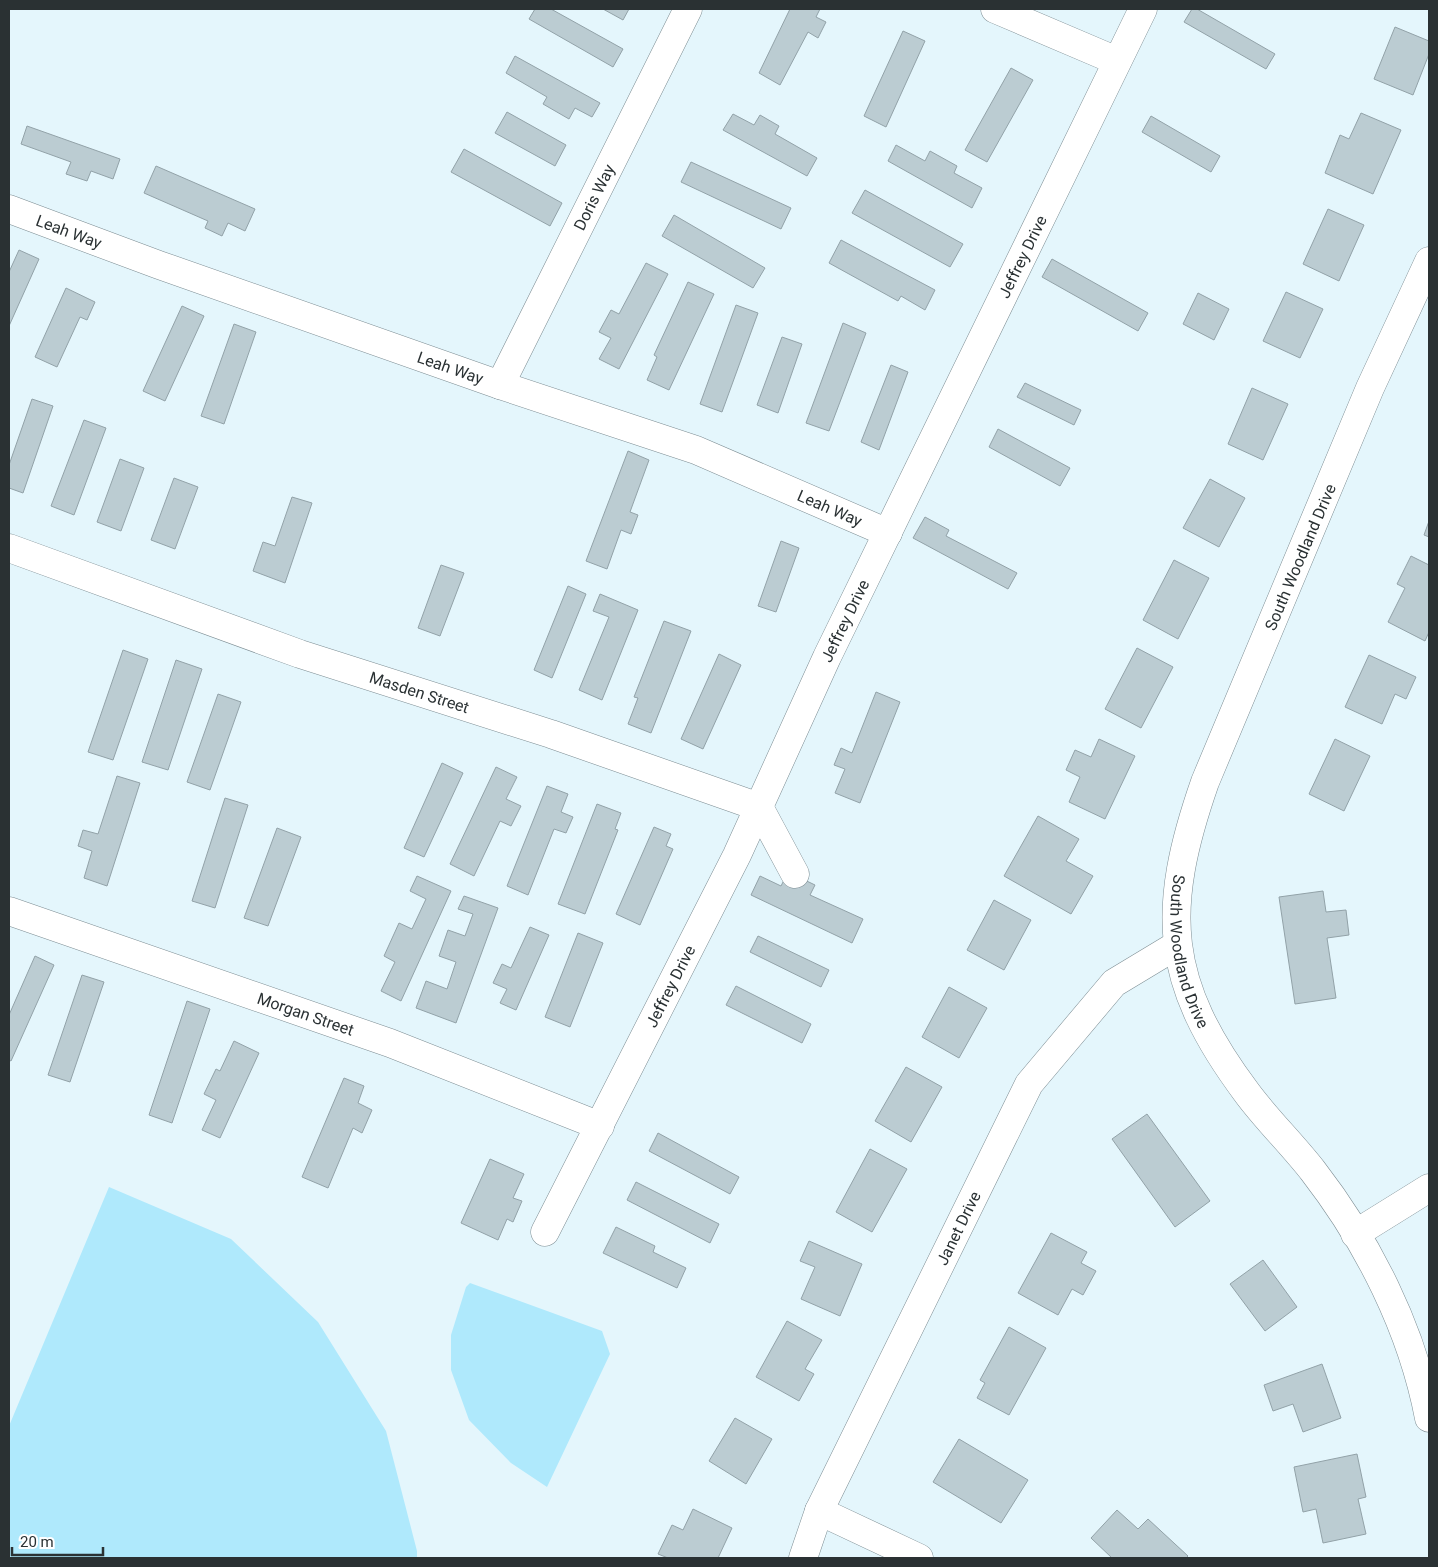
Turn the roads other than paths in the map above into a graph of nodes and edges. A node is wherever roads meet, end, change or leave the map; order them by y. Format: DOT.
graph roads {
  1 [pos="688,9"];
  2 [pos="995,9"];
  3 [pos="1143,9"];
  4 [pos="1117,60"];
  5 [pos="9,210"];
  6 [pos="1429,260"];
  7 [pos="500,385"];
  8 [pos="888,533"];
  9 [pos="9,548"];
  10 [pos="759,807"];
  11 [pos="795,874"];
  12 [pos="9,911"];
  13 [pos="1177,945"];
  14 [pos="600,1126"];
  15 [pos="1429,1188"];
  16 [pos="545,1232"];
  17 [pos="1355,1234"];
  18 [pos="1429,1418"];
  19 [pos="819,1511"];
  20 [pos="803,1558"];
  21 [pos="920,1558"];
  1 -- 7 [label="street, Doris Way"];
  2 -- 4 [label="street"];
  3 -- 4 [label="street, Jeffrey Drive"];
  4 -- 8 [label="street, Jeffrey Drive"];
  5 -- 7 [label="street, Leah Way"];
  6 -- 13 [label="street, South Woodland Drive"];
  7 -- 8 [label="street, Leah Way"];
  8 -- 10 [label="street, Jeffrey Drive"];
  9 -- 10 [label="street, Masden Street"];
  10 -- 11 [label="street"];
  10 -- 14 [label="street, Jeffrey Drive"];
  12 -- 14 [label="street, Morgan Street"];
  13 -- 17 [label="street, South Woodland Drive"];
  13 -- 19 [label="street, Janet Drive"];
  14 -- 16 [label="street, Jeffrey Drive"];
  15 -- 17 [label="street"];
  17 -- 18 [label="street, South Woodland Drive"];
  19 -- 20 [label="street, Janet Drive"];
  19 -- 21 [label="street"];
}
